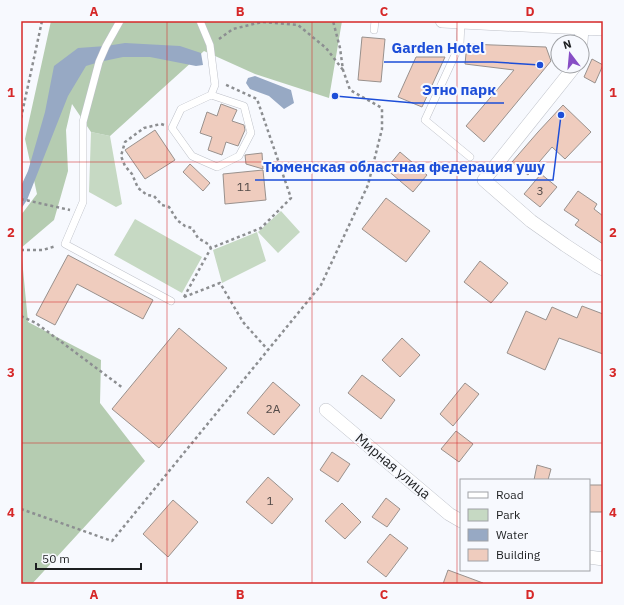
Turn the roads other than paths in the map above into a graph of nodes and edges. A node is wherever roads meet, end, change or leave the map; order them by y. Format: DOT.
graph roads {
  1 [pos="120,21"];
  2 [pos="200,21"];
  3 [pos="375,21"];
  4 [pos="442,21"];
  5 [pos="461,22"];
  6 [pos="582,28"];
  7 [pos="603,29"];
  8 [pos="374,30"];
  9 [pos="582,34"];
  10 [pos="569,74"];
  11 [pos="211,95"];
  12 [pos="470,157"];
  13 [pos="603,269"];
  14 [pos="171,301"];
  15 [pos="326,410"];
  16 [pos="460,520"];
  17 [pos="590,557"];
  18 [pos="603,559"];
  1 -- 14 [label="lane"];
  2 -- 11 [label="lane"];
  3 -- 8 [label="lane"];
  4 -- 5 [label="street"];
  5 -- 6 [label="street"];
  5 -- 12 [label="lane"];
  6 -- 7 [label="street"];
  6 -- 9 [label="street"];
  10 -- 13 [label="street"];
  11 -- 11 [label="lane"];
  15 -- 16 [label="street, Мирная улица"];
  17 -- 18 [label="street"];
}
